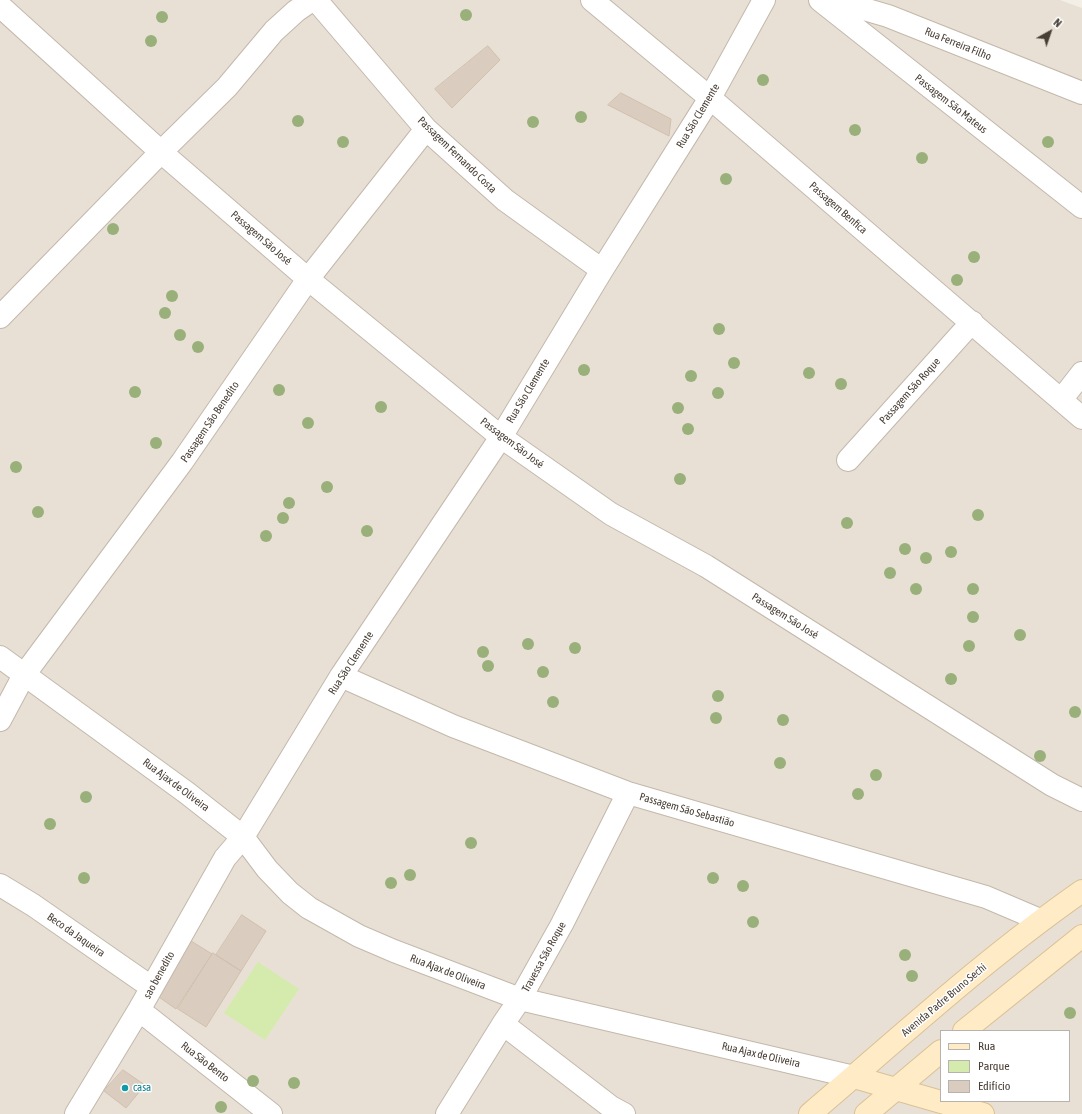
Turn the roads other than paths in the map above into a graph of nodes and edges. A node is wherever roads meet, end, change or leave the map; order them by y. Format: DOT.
graph roads {
  1 [pos="312,0"];
  2 [pos="316,0"];
  3 [pos="592,0"];
  4 [pos="764,0"];
  5 [pos="820,0"];
  6 [pos="833,0"];
  7 [pos="0,6"];
  8 [pos="1082,94"];
  9 [pos="710,98"];
  10 [pos="426,129"];
  11 [pos="161,152"];
  12 [pos="1082,207"];
  13 [pos="602,270"];
  14 [pos="308,279"];
  15 [pos="0,317"];
  16 [pos="972,322"];
  17 [pos="1082,373"];
  18 [pos="1061,400"];
  19 [pos="1082,418"];
  20 [pos="501,437"];
  21 [pos="848,460"];
  22 [pos="0,657"];
  23 [pos="24,675"];
  24 [pos="341,676"];
  25 [pos="0,720"];
  26 [pos="628,793"];
  27 [pos="1082,800"];
  28 [pos="243,837"];
  29 [pos="0,885"];
  30 [pos="1082,891"];
  31 [pos="1040,920"];
  32 [pos="1082,936"];
  33 [pos="151,987"];
  34 [pos="520,999"];
  35 [pos="139,1010"];
  36 [pos="503,1024"];
  37 [pos="965,1030"];
  38 [pos="940,1052"];
  39 [pos="854,1077"];
  40 [pos="896,1088"];
  41 [pos="940,1101"];
  42 [pos="943,1102"];
  43 [pos="76,1114"];
  44 [pos="271,1114"];
  45 [pos="447,1114"];
  46 [pos="624,1114"];
  47 [pos="810,1114"];
  48 [pos="866,1114"];
  49 [pos="983,1114"];
  1 -- 11 [label="street"];
  2 -- 10 [label="street, Passagem Fernando Costa"];
  3 -- 9 [label="street, Passagem Benfica"];
  4 -- 9 [label="street, Rua São Clemente"];
  5 -- 12 [label="street, Passagem São Mateus"];
  6 -- 8 [label="street, Rua Ferreira Filho"];
  7 -- 11 [label="street, Passagem São José"];
  9 -- 13 [label="street, Rua São Clemente"];
  9 -- 16 [label="street, Passagem Benfica"];
  10 -- 13 [label="street, Passagem Fernando Costa"];
  10 -- 14 [label="street, Passagem São Benedito"];
  11 -- 14 [label="street, Passagem São José"];
  11 -- 15 [label="street"];
  13 -- 20 [label="street, Rua São Clemente"];
  14 -- 20 [label="street, Passagem São José"];
  14 -- 23 [label="street, Passagem São Benedito"];
  16 -- 18 [label="street, Passagem Benfica"];
  16 -- 21 [label="street, Passagem São Roque"];
  17 -- 18 [label="street"];
  18 -- 19 [label="street, Passagem Benfica"];
  20 -- 24 [label="street, Rua São Clemente"];
  20 -- 27 [label="street, Passagem São José"];
  22 -- 23 [label="street, Rua Ajax de Oliveira"];
  23 -- 25 [label="street, Passagem São Benedito"];
  23 -- 28 [label="street, Rua Ajax de Oliveira"];
  24 -- 26 [label="street, Passagem São Sebastião"];
  24 -- 28 [label="street, Rua São Clemente"];
  26 -- 31 [label="street, Passagem São Sebastião"];
  26 -- 34 [label="street, Travessa São Roque"];
  28 -- 33 [label="street, sao benedito"];
  28 -- 34 [label="street, Rua Ajax de Oliveira"];
  29 -- 33 [label="street, Beco da Jaqueira"];
  30 -- 31 [label="main road, Avenida Padre Bruno Sechi"];
  31 -- 39 [label="main road, Avenida Padre Bruno Sechi"];
  32 -- 37 [label="main road"];
  33 -- 35 [label="street, sao benedito"];
  34 -- 36 [label="street, Travessa São Roque"];
  34 -- 39 [label="street, Rua Ajax de Oliveira"];
  35 -- 43 [label="street, sao benedito"];
  35 -- 44 [label="street, Rua São Bento"];
  36 -- 45 [label="street, Travessa São Roque"];
  36 -- 46 [label="street"];
  38 -- 40 [label="main road"];
  39 -- 40 [label="main road, Rua Ajax de Oliveira"];
  39 -- 47 [label="main road, Avenida Padre Bruno Sechi"];
  40 -- 41 [label="main road, Rua Ajax de Oliveira"];
  40 -- 48 [label="main road"];
  42 -- 49 [label="main road, Rua Ajax de Oliveira"];
}
